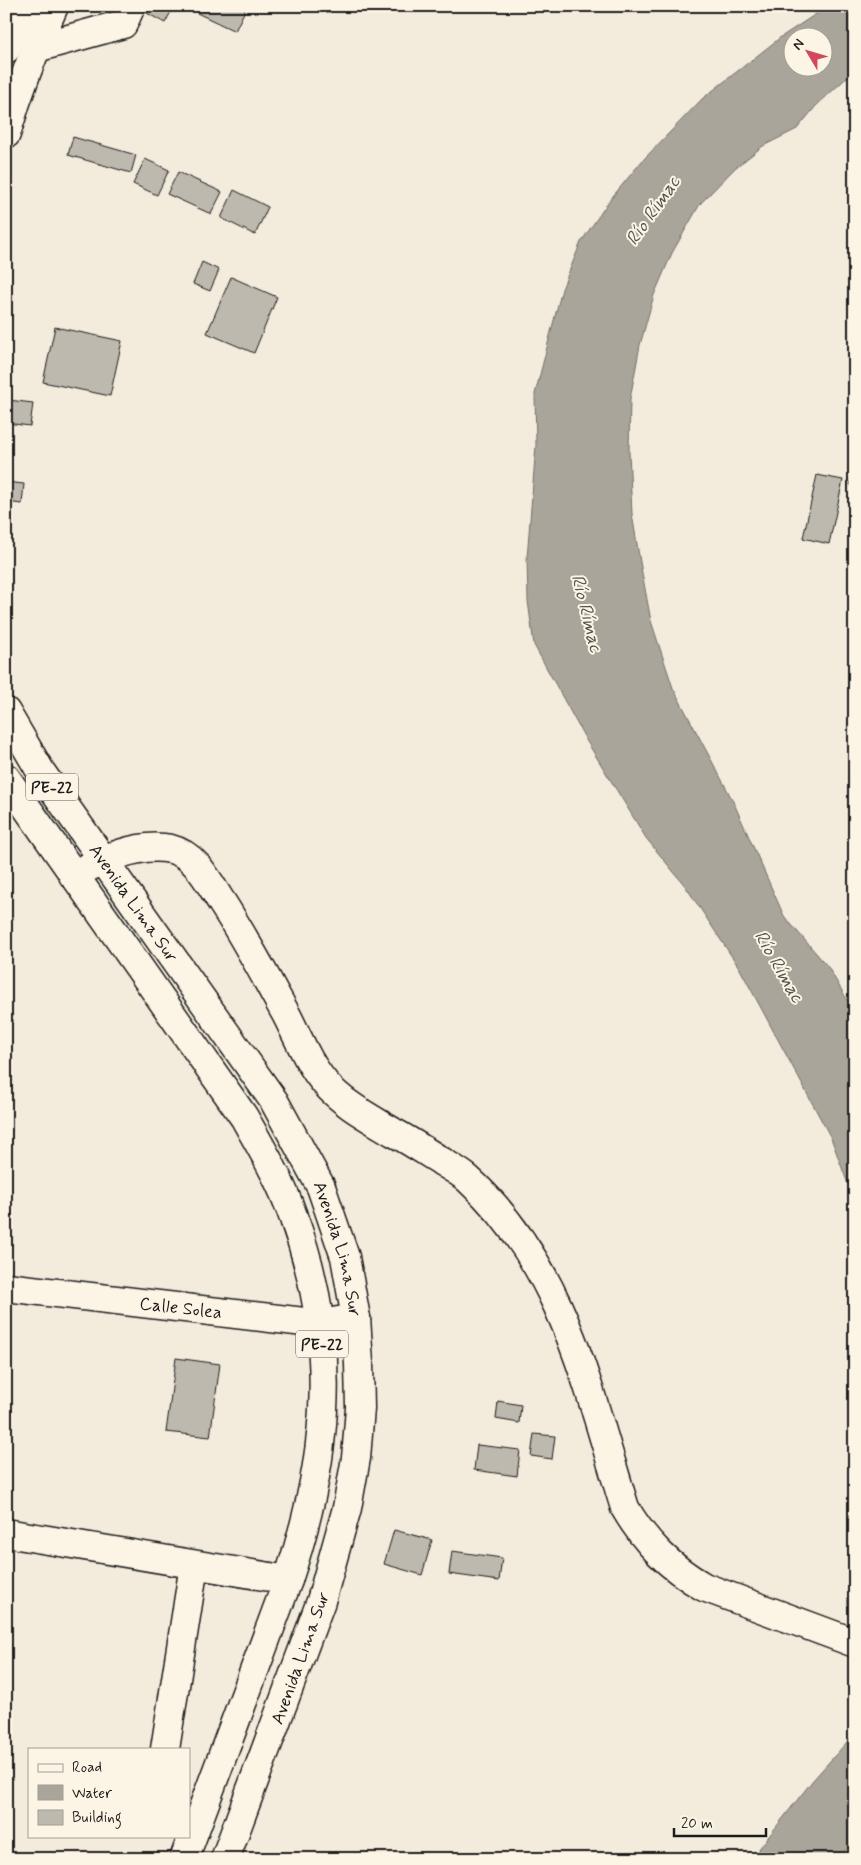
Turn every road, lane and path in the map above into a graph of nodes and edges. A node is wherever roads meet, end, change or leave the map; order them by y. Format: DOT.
graph roads {
  1 [pos="24,6"];
  2 [pos="54,6"];
  3 [pos="131,6"];
  4 [pos="36,48"];
  5 [pos="6,49"];
  6 [pos="6,134"];
  7 [pos="6,712"];
  8 [pos="6,778"];
  9 [pos="104,859"];
  10 [pos="73,875"];
  11 [pos="6,1287"];
  12 [pos="356,1318"];
  13 [pos="321,1324"];
  14 [pos="6,1533"];
  15 [pos="194,1565"];
  16 [pos="288,1580"];
  17 [pos="855,1643"];
  18 [pos="165,1748"];
  19 [pos="184,1859"];
  20 [pos="225,1859"];
  1 -- 5 [label="main road"];
  2 -- 4 [label="main road"];
  3 -- 4 [label="main road"];
  4 -- 6 [label="main road"];
  7 -- 9 [label="main road, Avenida Lima Sur / PE-22"];
  8 -- 10 [label="main road, Avenida Lima Sur / PE-22"];
  9 -- 10 [label="main road"];
  9 -- 12 [label="main road, Avenida Lima Sur / PE-22"];
  9 -- 17 [label="main road"];
  10 -- 13 [label="main road, Avenida Lima Sur / PE-22"];
  11 -- 13 [label="main road, Calle Solea"];
  12 -- 13 [label="main road, Calle Solea"];
  12 -- 20 [label="main road, Avenida Lima Sur / PE-22"];
  13 -- 16 [label="main road, Avenida Lima Sur / PE-22"];
  14 -- 15 [label="main road"];
  15 -- 16 [label="main road"];
  15 -- 18 [label="main road"];
  16 -- 19 [label="main road, Avenida Lima Sur / PE-22"];
}
